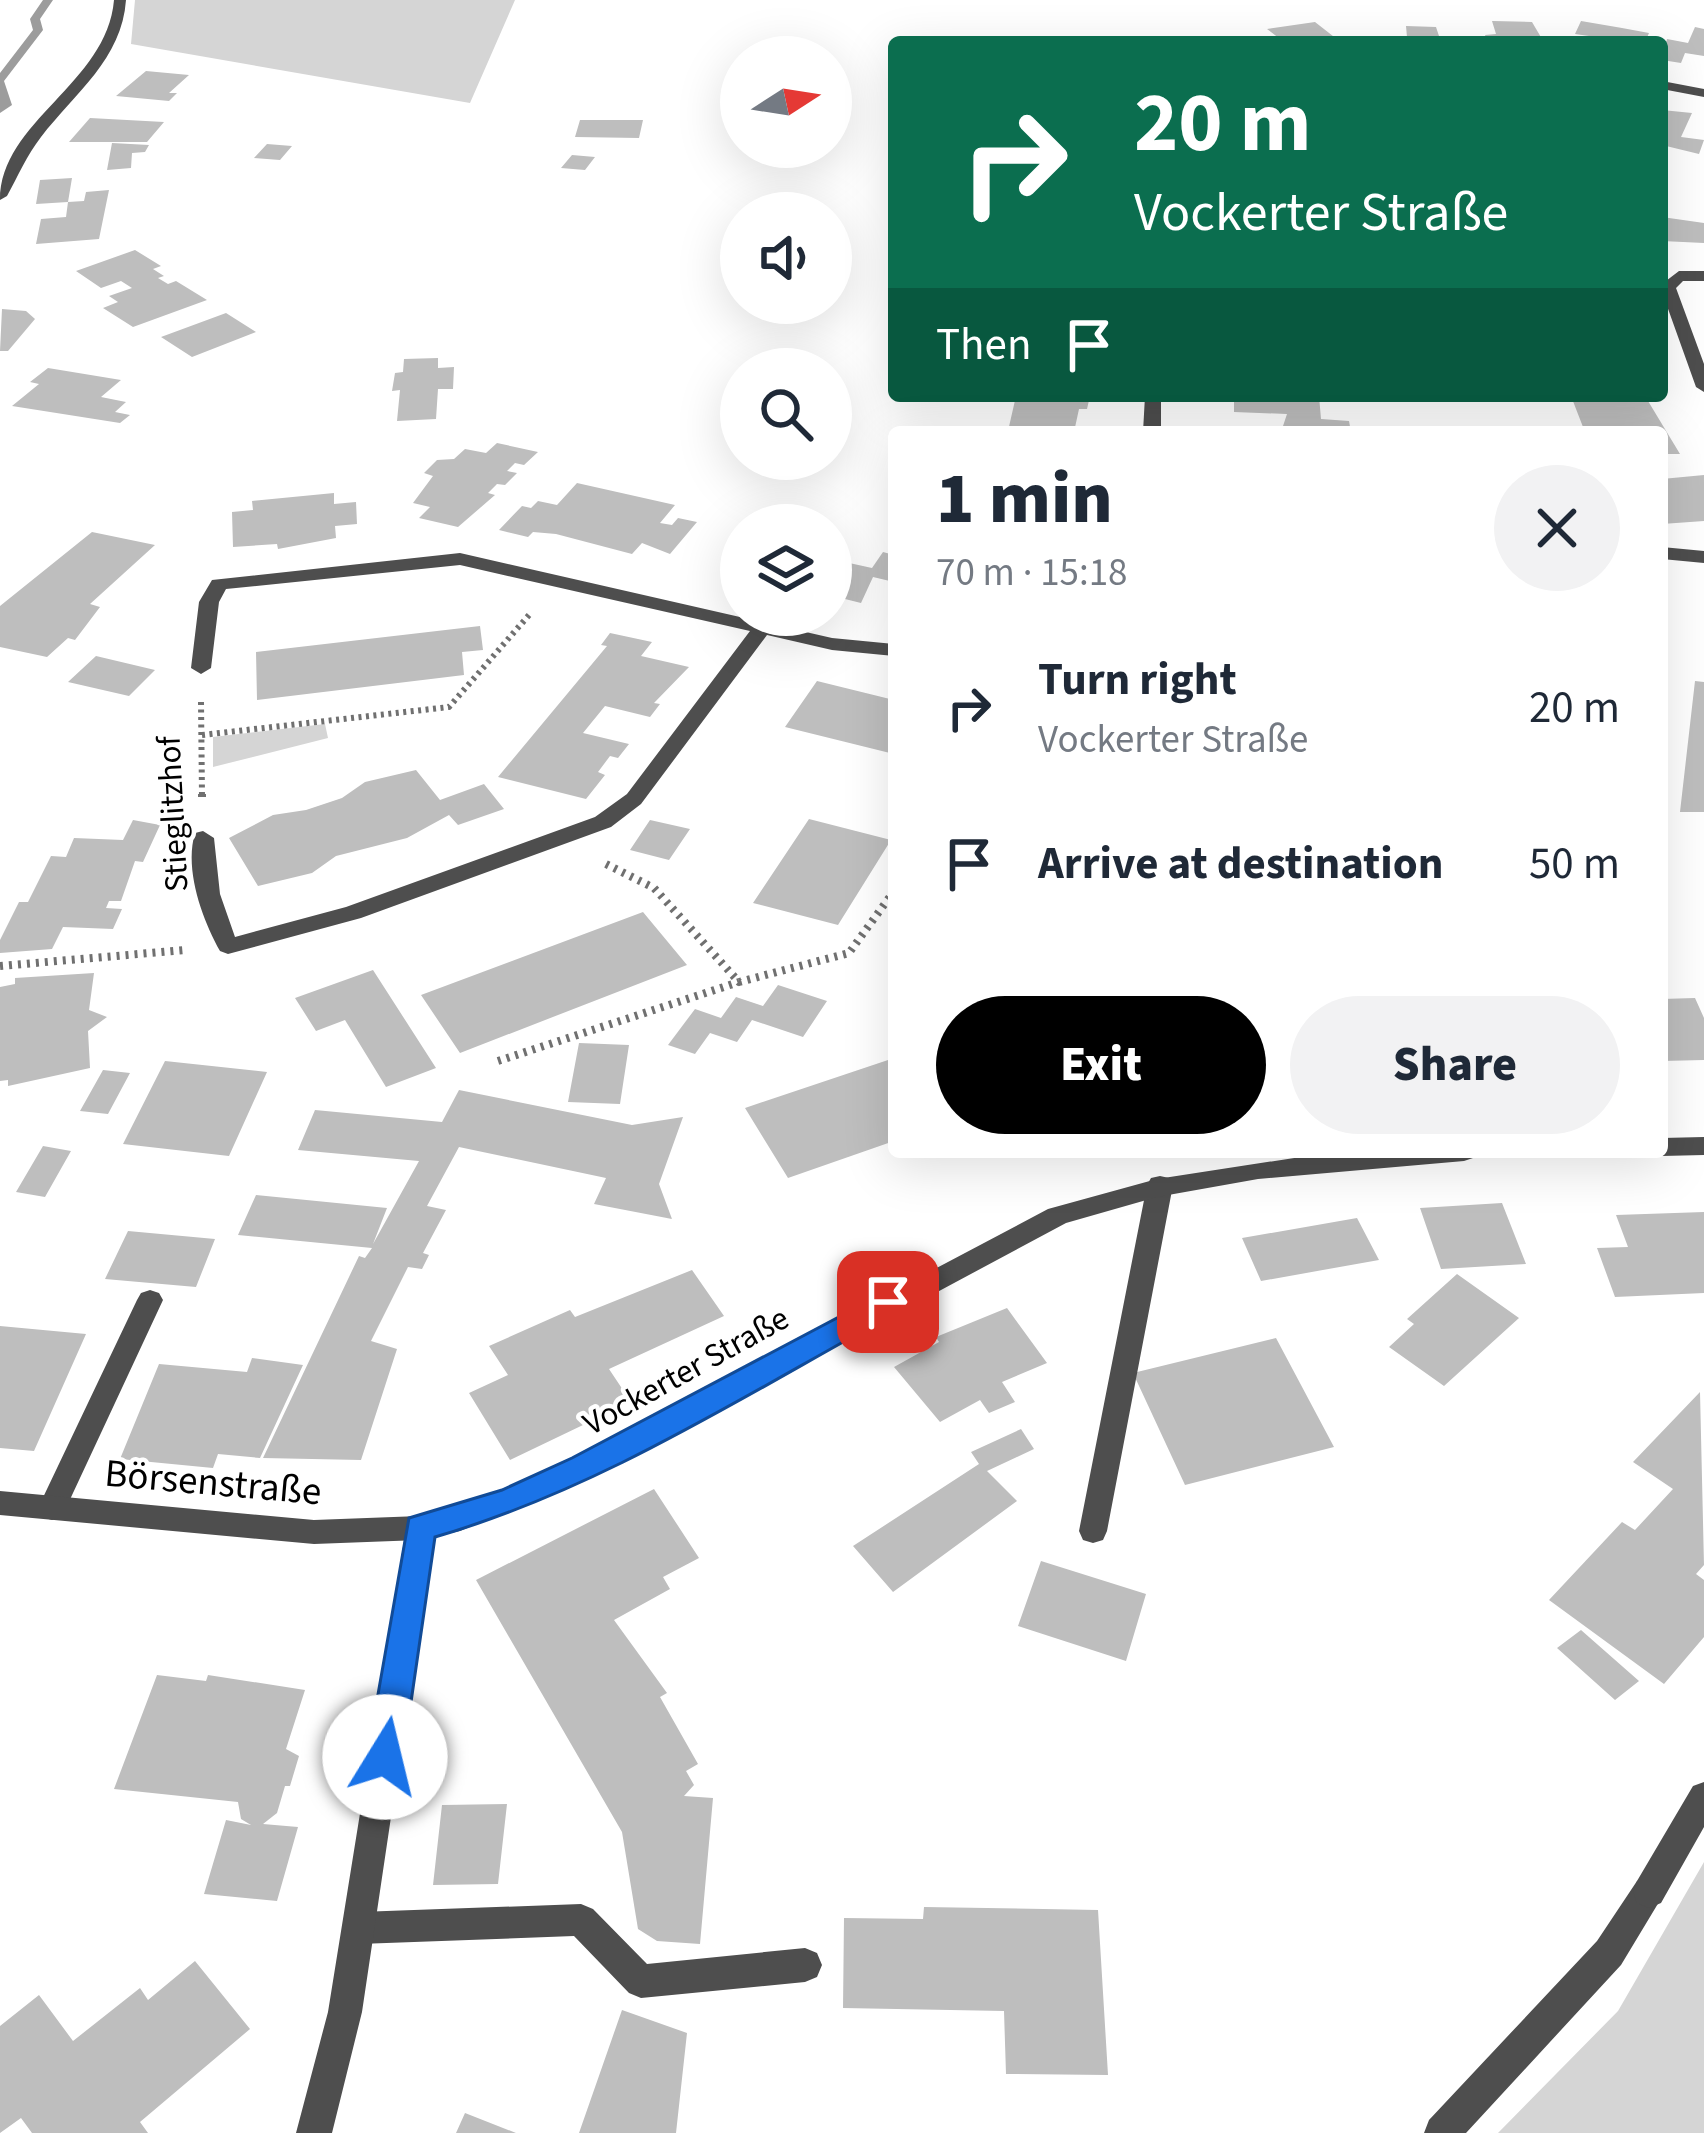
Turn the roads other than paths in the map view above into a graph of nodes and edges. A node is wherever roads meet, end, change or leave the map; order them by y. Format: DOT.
graph roads {
  1 [pos="120,0"];
  2 [pos="1668,86"];
  3 [pos="1704,93"];
  4 [pos="0,196"];
  5 [pos="1704,276"];
  6 [pos="1704,387"];
  7 [pos="1668,554"];
  8 [pos="1704,557"];
  9 [pos="720,618"];
  10 [pos="756,636"];
  11 [pos="797,636"];
  12 [pos="888,649"];
  13 [pos="201,668"];
  14 [pos="202,838"];
  15 [pos="1704,1146"];
  16 [pos="1668,1147"];
  17 [pos="1372,1158"];
  18 [pos="1160,1185"];
  19 [pos="150,1300"];
  20 [pos="0,1503"];
  21 [pos="52,1508"];
  22 [pos="420,1528"];
  23 [pos="1093,1531"];
  24 [pos="1704,1797"];
  25 [pos="358,1928"];
  26 [pos="805,1965"];
  27 [pos="314,2133"];
  28 [pos="1442,2133"];
  1 -- 4 [label="street"];
  2 -- 3 [label="street"];
  5 -- 6 [label="street"];
  7 -- 8 [label="street"];
  9 -- 13 [label="street"];
  10 -- 14 [label="street, Stieglitzhof"];
  11 -- 12 [label="street"];
  15 -- 16 [label="street"];
  17 -- 18 [label="street, Vockerter Straße"];
  18 -- 22 [label="street, Vockerter Straße"];
  18 -- 23 [label="street"];
  19 -- 21 [label="street"];
  20 -- 21 [label="street, Börsenstraße"];
  21 -- 22 [label="street, Börsenstraße"];
  22 -- 25 [label="street"];
  24 -- 28 [label="street"];
  25 -- 26 [label="street"];
  25 -- 27 [label="street"];
}
